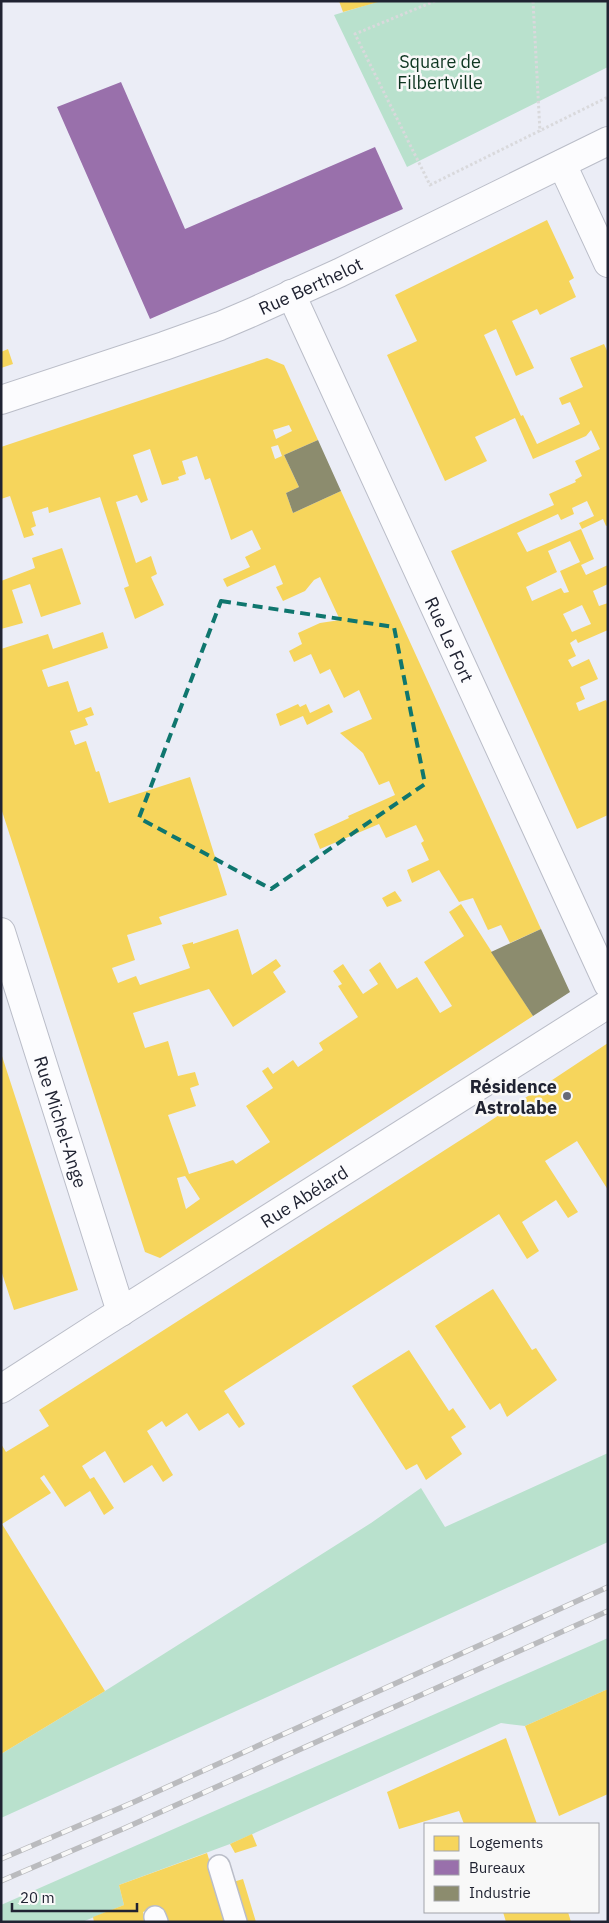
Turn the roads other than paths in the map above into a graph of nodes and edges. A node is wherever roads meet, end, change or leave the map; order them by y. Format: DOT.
graph roads {
  1 [pos="608,141"];
  2 [pos="553,168"];
  3 [pos="608,263"];
  4 [pos="291,294"];
  5 [pos="1,400"];
  6 [pos="1,932"];
  7 [pos="608,984"];
  8 [pos="608,1004"];
  9 [pos="121,1312"];
  10 [pos="1,1389"];
  11 [pos="219,1866"];
  12 [pos="236,1922"];
  1 -- 2 [label="street, Rue Berthelot"];
  2 -- 3 [label="street"];
  2 -- 4 [label="street, Rue Berthelot"];
  4 -- 5 [label="street, Rue Berthelot"];
  4 -- 7 [label="street, Rue Le Fort"];
  6 -- 9 [label="street, Rue Michel-Ange"];
  8 -- 9 [label="street, Rue Abélard"];
  9 -- 10 [label="street, Rue Abélard"];
  11 -- 12 [label="lane"];
}
